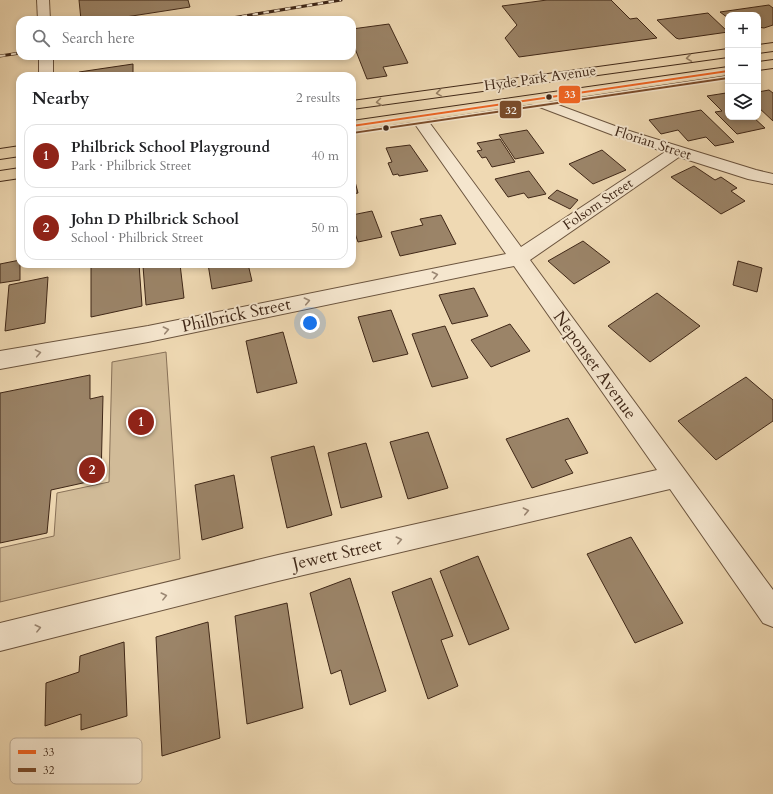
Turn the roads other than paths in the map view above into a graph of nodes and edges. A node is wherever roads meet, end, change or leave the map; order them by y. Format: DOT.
graph roads {
  1 [pos="43,0"];
  2 [pos="44,16"];
  3 [pos="773,47"];
  4 [pos="761,49"];
  5 [pos="725,53"];
  6 [pos="643,64"];
  7 [pos="773,64"];
  8 [pos="761,66"];
  9 [pos="725,71"];
  10 [pos="658,81"];
  11 [pos="534,100"];
  12 [pos="356,104"];
  13 [pos="418,117"];
  14 [pos="356,125"];
  15 [pos="677,151"];
  16 [pos="16,152"];
  17 [pos="0,154"];
  18 [pos="16,174"];
  19 [pos="0,176"];
  20 [pos="773,179"];
  21 [pos="519,258"];
  22 [pos="0,360"];
  23 [pos="676,477"];
  24 [pos="773,613"];
  25 [pos="0,637"];
  1 -- 2 [label="street"];
  3 -- 4 [label="main road"];
  5 -- 6 [label="main road, Hyde Park Avenue, one-way"];
  6 -- 10 [label="main road"];
  6 -- 12 [label="main road, Hyde Park Avenue, one-way"];
  7 -- 8 [label="main road"];
  9 -- 10 [label="main road, Hyde Park Avenue"];
  10 -- 11 [label="main road, Hyde Park Avenue"];
  11 -- 13 [label="main road, Hyde Park Avenue"];
  11 -- 15 [label="street, Florian Street"];
  13 -- 14 [label="main road, Hyde Park Avenue"];
  13 -- 21 [label="street, Neponset Avenue"];
  15 -- 20 [label="street, Florian Street"];
  15 -- 21 [label="street, Folsom Street"];
  16 -- 17 [label="main road"];
  18 -- 19 [label="main road"];
  22 -- 21 [label="street, Philbrick Street, one-way"];
  21 -- 23 [label="street, Neponset Avenue"];
  23 -- 24 [label="street, Neponset Avenue"];
  25 -- 23 [label="street, Jewett Street, one-way"];
}
